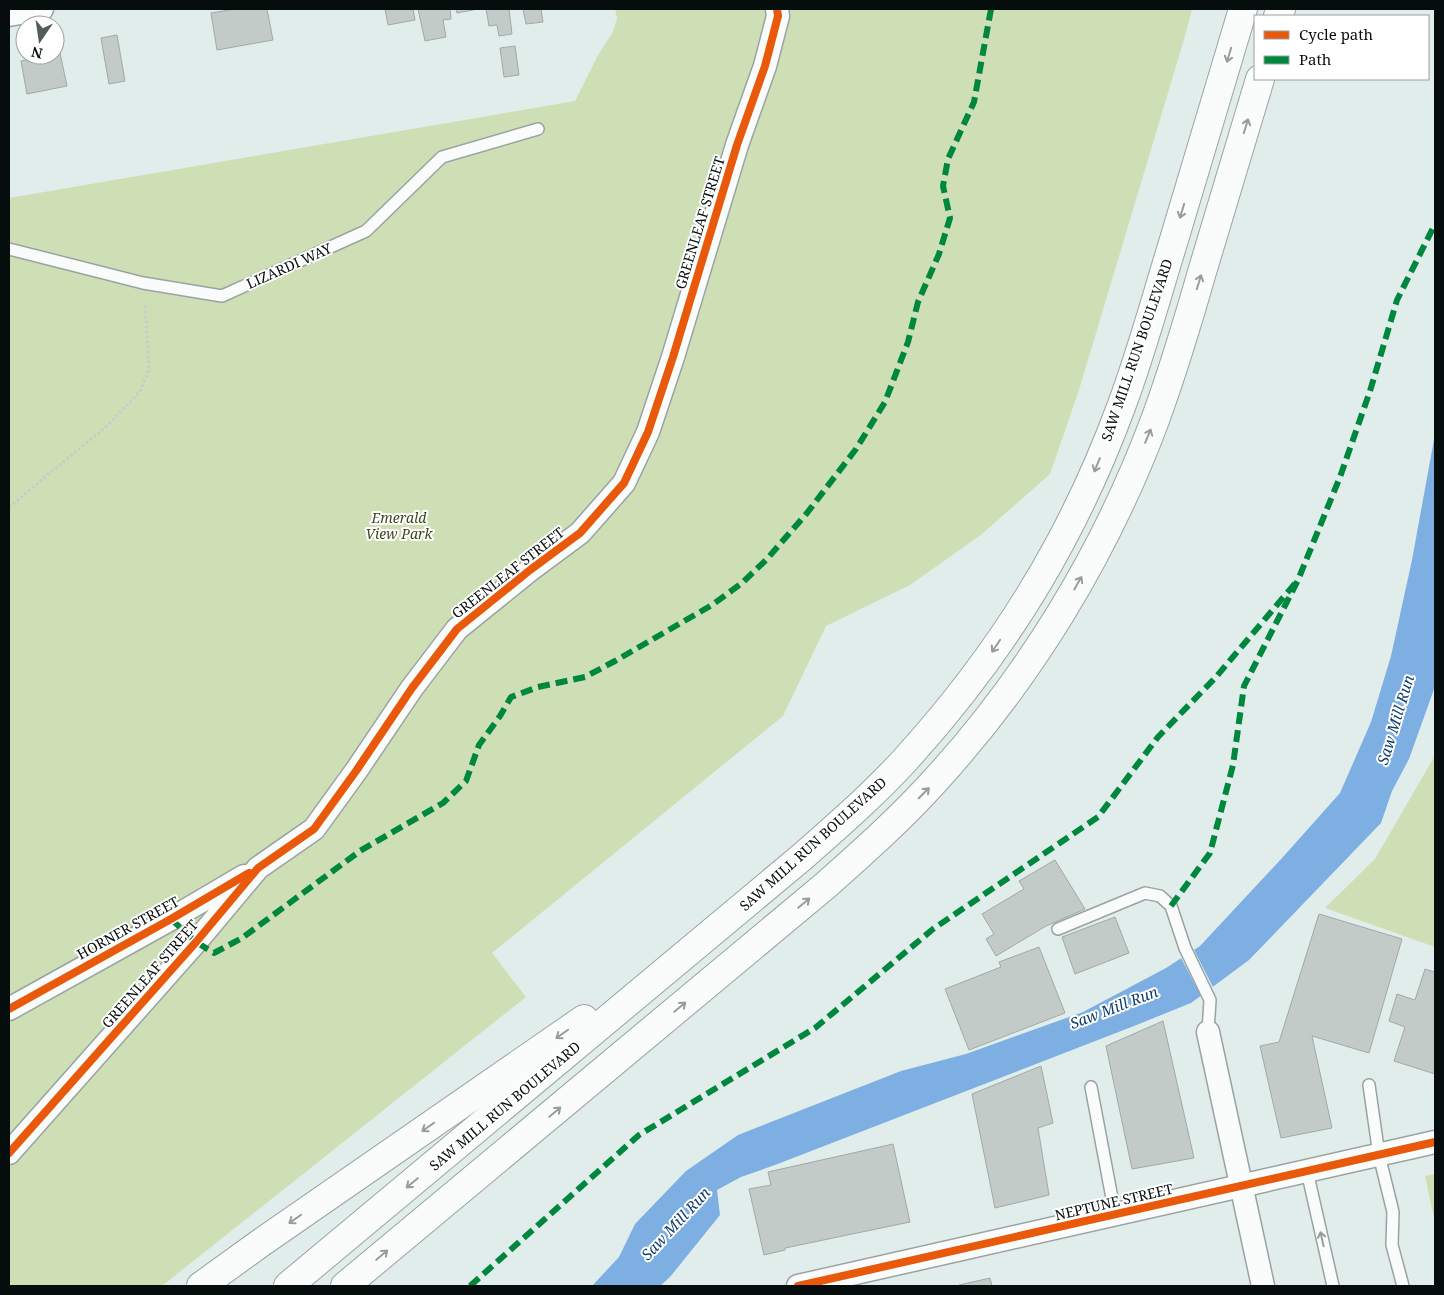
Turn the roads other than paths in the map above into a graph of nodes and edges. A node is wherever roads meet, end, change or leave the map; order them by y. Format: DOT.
graph roads {
  1 [pos="42,9"];
  2 [pos="778,9"];
  3 [pos="1243,9"];
  4 [pos="9,15"];
  5 [pos="1260,80"];
  6 [pos="538,129"];
  7 [pos="9,249"];
  8 [pos="258,868"];
  9 [pos="732,916"];
  10 [pos="1058,929"];
  11 [pos="9,1008"];
  12 [pos="1208,1032"];
  13 [pos="1369,1085"];
  14 [pos="1091,1087"];
  15 [pos="1435,1142"];
  16 [pos="9,1153"];
  17 [pos="1379,1155"];
  18 [pos="1307,1171"];
  19 [pos="1241,1185"];
  20 [pos="1115,1214"];
  21 [pos="201,1286"];
  22 [pos="288,1286"];
  23 [pos="345,1286"];
  24 [pos="801,1286"];
  25 [pos="1263,1286"];
  26 [pos="1333,1286"];
  27 [pos="1403,1286"];
  1 -- 4 [label="street"];
  2 -- 8 [label="street, GREENLEAF STREET"];
  3 -- 9 [label="highway, SAW MILL RUN BOULEVARD, one-way"];
  23 -- 5 [label="highway, one-way"];
  6 -- 7 [label="lane, LIZARDI WAY"];
  8 -- 11 [label="street, HORNER STREET"];
  8 -- 16 [label="street, GREENLEAF STREET"];
  9 -- 21 [label="highway, one-way"];
  9 -- 22 [label="highway, SAW MILL RUN BOULEVARD, one-way"];
  10 -- 12 [label="lane"];
  12 -- 19 [label="street"];
  13 -- 17 [label="lane"];
  14 -- 20 [label="lane"];
  15 -- 17 [label="street, NEPTUNE STREET"];
  17 -- 18 [label="street, NEPTUNE STREET"];
  17 -- 27 [label="lane"];
  18 -- 19 [label="street, NEPTUNE STREET"];
  26 -- 18 [label="lane, one-way"];
  19 -- 20 [label="street, NEPTUNE STREET"];
  19 -- 25 [label="street"];
  20 -- 24 [label="street, NEPTUNE STREET"];
}
